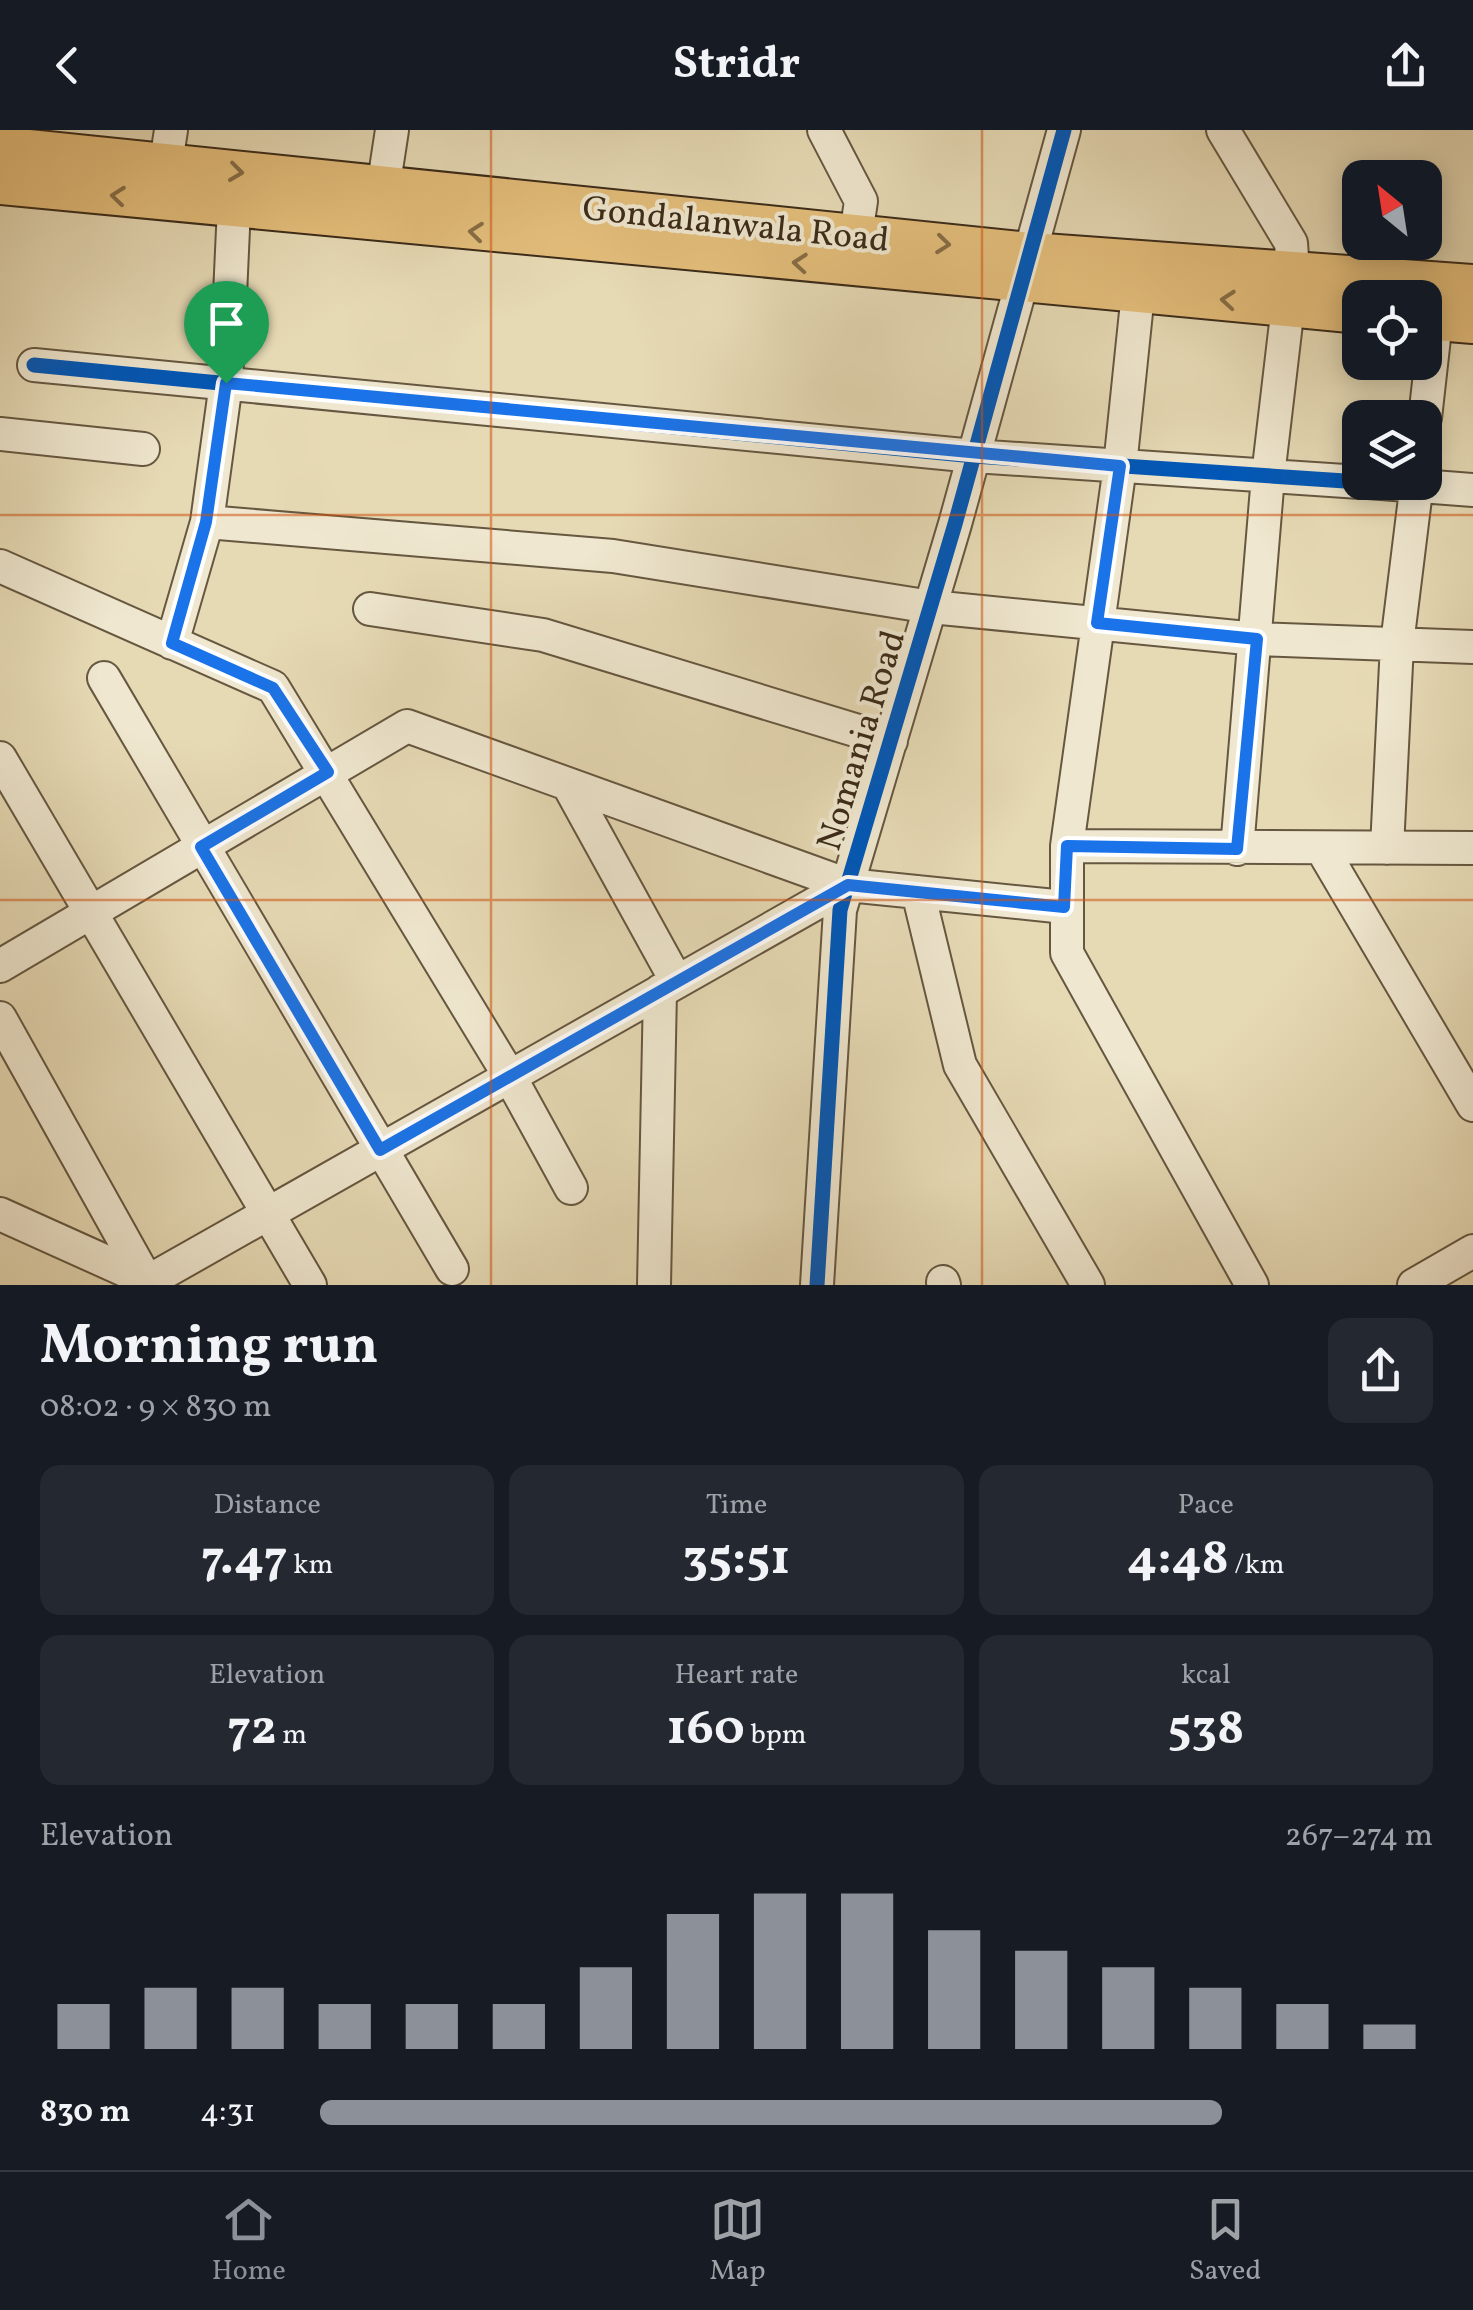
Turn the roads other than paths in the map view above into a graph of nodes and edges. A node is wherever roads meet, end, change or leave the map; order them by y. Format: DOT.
graph roads {
  1 [pos="392,130"];
  2 [pos="824,130"];
  3 [pos="1064,130"];
  4 [pos="1223,130"];
  5 [pos="0,147"];
  6 [pos="168,147"];
  7 [pos="0,184"];
  8 [pos="383,188"];
  9 [pos="234,207"];
  10 [pos="856,235"];
  11 [pos="1027,268"];
  12 [pos="1473,285"];
  13 [pos="1290,288"];
  14 [pos="1138,293"];
  15 [pos="1342,307"];
  16 [pos="1445,321"];
  17 [pos="34,365"];
  18 [pos="226,383"];
  19 [pos="1429,400"];
  20 [pos="0,434"];
  21 [pos="143,449"];
  22 [pos="974,456"];
  23 [pos="1120,466"];
  24 [pos="1268,476"];
  25 [pos="1342,481"];
  26 [pos="1442,487"];
  27 [pos="1473,490"];
  28 [pos="1415,500"];
  29 [pos="206,522"];
  30 [pos="0,566"];
  31 [pos="930,607"];
  32 [pos="370,609"];
  33 [pos="1097,623"];
  34 [pos="1257,639"];
  35 [pos="172,643"];
  36 [pos="1396,644"];
  37 [pos="1473,647"];
  38 [pos="104,678"];
  39 [pos="891,742"];
  40 [pos="0,758"];
  41 [pos="328,772"];
  42 [pos="568,786"];
  43 [pos="1067,846"];
  44 [pos="201,847"];
  45 [pos="1387,848"];
  46 [pos="1237,849"];
  47 [pos="1322,849"];
  48 [pos="1472,851"];
  49 [pos="848,885"];
  50 [pos="918,892"];
  51 [pos="1064,907"];
  52 [pos="90,912"];
  53 [pos="0,966"];
  54 [pos="668,986"];
  55 [pos="0,1018"];
  56 [pos="510,1077"];
  57 [pos="1473,1105"];
  58 [pos="380,1150"];
  59 [pos="571,1188"];
  60 [pos="269,1213"];
  61 [pos="6,1222"];
  62 [pos="1471,1257"];
  63 [pos="452,1269"];
  64 [pos="153,1284"];
  65 [pos="310,1285"];
  66 [pos="654,1285"];
  67 [pos="817,1285"];
  68 [pos="1088,1285"];
  69 [pos="1252,1285"];
  70 [pos="1414,1285"];
  1 -- 8 [label="street"];
  2 -- 10 [label="street"];
  3 -- 11 [label="street, Nomania Road"];
  4 -- 13 [label="street"];
  5 -- 6 [label="main road, Gondalanwala Road"];
  6 -- 8 [label="main road, Gondalanwala Road, one-way"];
  9 -- 7 [label="main road, Gondalanwala Road, one-way"];
  8 -- 10 [label="main road, Gondalanwala Road"];
  11 -- 9 [label="main road, Gondalanwala Road, one-way"];
  9 -- 18 [label="street"];
  10 -- 11 [label="main road, Gondalanwala Road, one-way"];
  11 -- 13 [label="main road, Gondalanwala Road"];
  11 -- 14 [label="main road, Gondalanwala Road"];
  11 -- 22 [label="street, Nomania Road"];
  12 -- 13 [label="main road, Gondalanwala Road"];
  13 -- 14 [label="main road, Gondalanwala Road, one-way"];
  13 -- 15 [label="main road, Gondalanwala Road"];
  13 -- 24 [label="street"];
  14 -- 23 [label="street"];
  16 -- 19 [label="street"];
  17 -- 18 [label="street"];
  18 -- 22 [label="street"];
  18 -- 29 [label="street"];
  20 -- 21 [label="street"];
  22 -- 23 [label="street"];
  22 -- 31 [label="street, Nomania Road"];
  23 -- 24 [label="street"];
  23 -- 33 [label="street"];
  24 -- 25 [label="street"];
  24 -- 34 [label="street"];
  26 -- 27 [label="street"];
  28 -- 36 [label="street"];
  29 -- 31 [label="street"];
  29 -- 35 [label="street"];
  30 -- 35 [label="street"];
  31 -- 33 [label="street"];
  31 -- 39 [label="street, Nomania Road"];
  32 -- 39 [label="street"];
  33 -- 34 [label="street"];
  33 -- 43 [label="street"];
  34 -- 36 [label="street"];
  34 -- 46 [label="street"];
  35 -- 41 [label="street"];
  36 -- 37 [label="street"];
  36 -- 45 [label="street"];
  38 -- 44 [label="street"];
  39 -- 49 [label="street, Nomania Road"];
  40 -- 52 [label="street"];
  41 -- 42 [label="street"];
  41 -- 44 [label="street"];
  41 -- 56 [label="street"];
  42 -- 49 [label="street"];
  42 -- 54 [label="street"];
  43 -- 46 [label="street"];
  43 -- 51 [label="street"];
  44 -- 52 [label="street"];
  44 -- 58 [label="street"];
  45 -- 47 [label="street"];
  45 -- 48 [label="street"];
  46 -- 47 [label="street"];
  47 -- 57 [label="street"];
  49 -- 50 [label="street"];
  49 -- 54 [label="street"];
  49 -- 67 [label="street, Nomania Road"];
  50 -- 51 [label="street"];
  50 -- 68 [label="street"];
  51 -- 69 [label="street"];
  52 -- 53 [label="street"];
  52 -- 60 [label="street"];
  54 -- 56 [label="street"];
  54 -- 66 [label="street"];
  55 -- 64 [label="street"];
  56 -- 58 [label="street"];
  56 -- 59 [label="street"];
  58 -- 60 [label="street"];
  58 -- 63 [label="street"];
  60 -- 64 [label="street"];
  60 -- 65 [label="street"];
  61 -- 64 [label="street"];
  62 -- 70 [label="street"];
}
